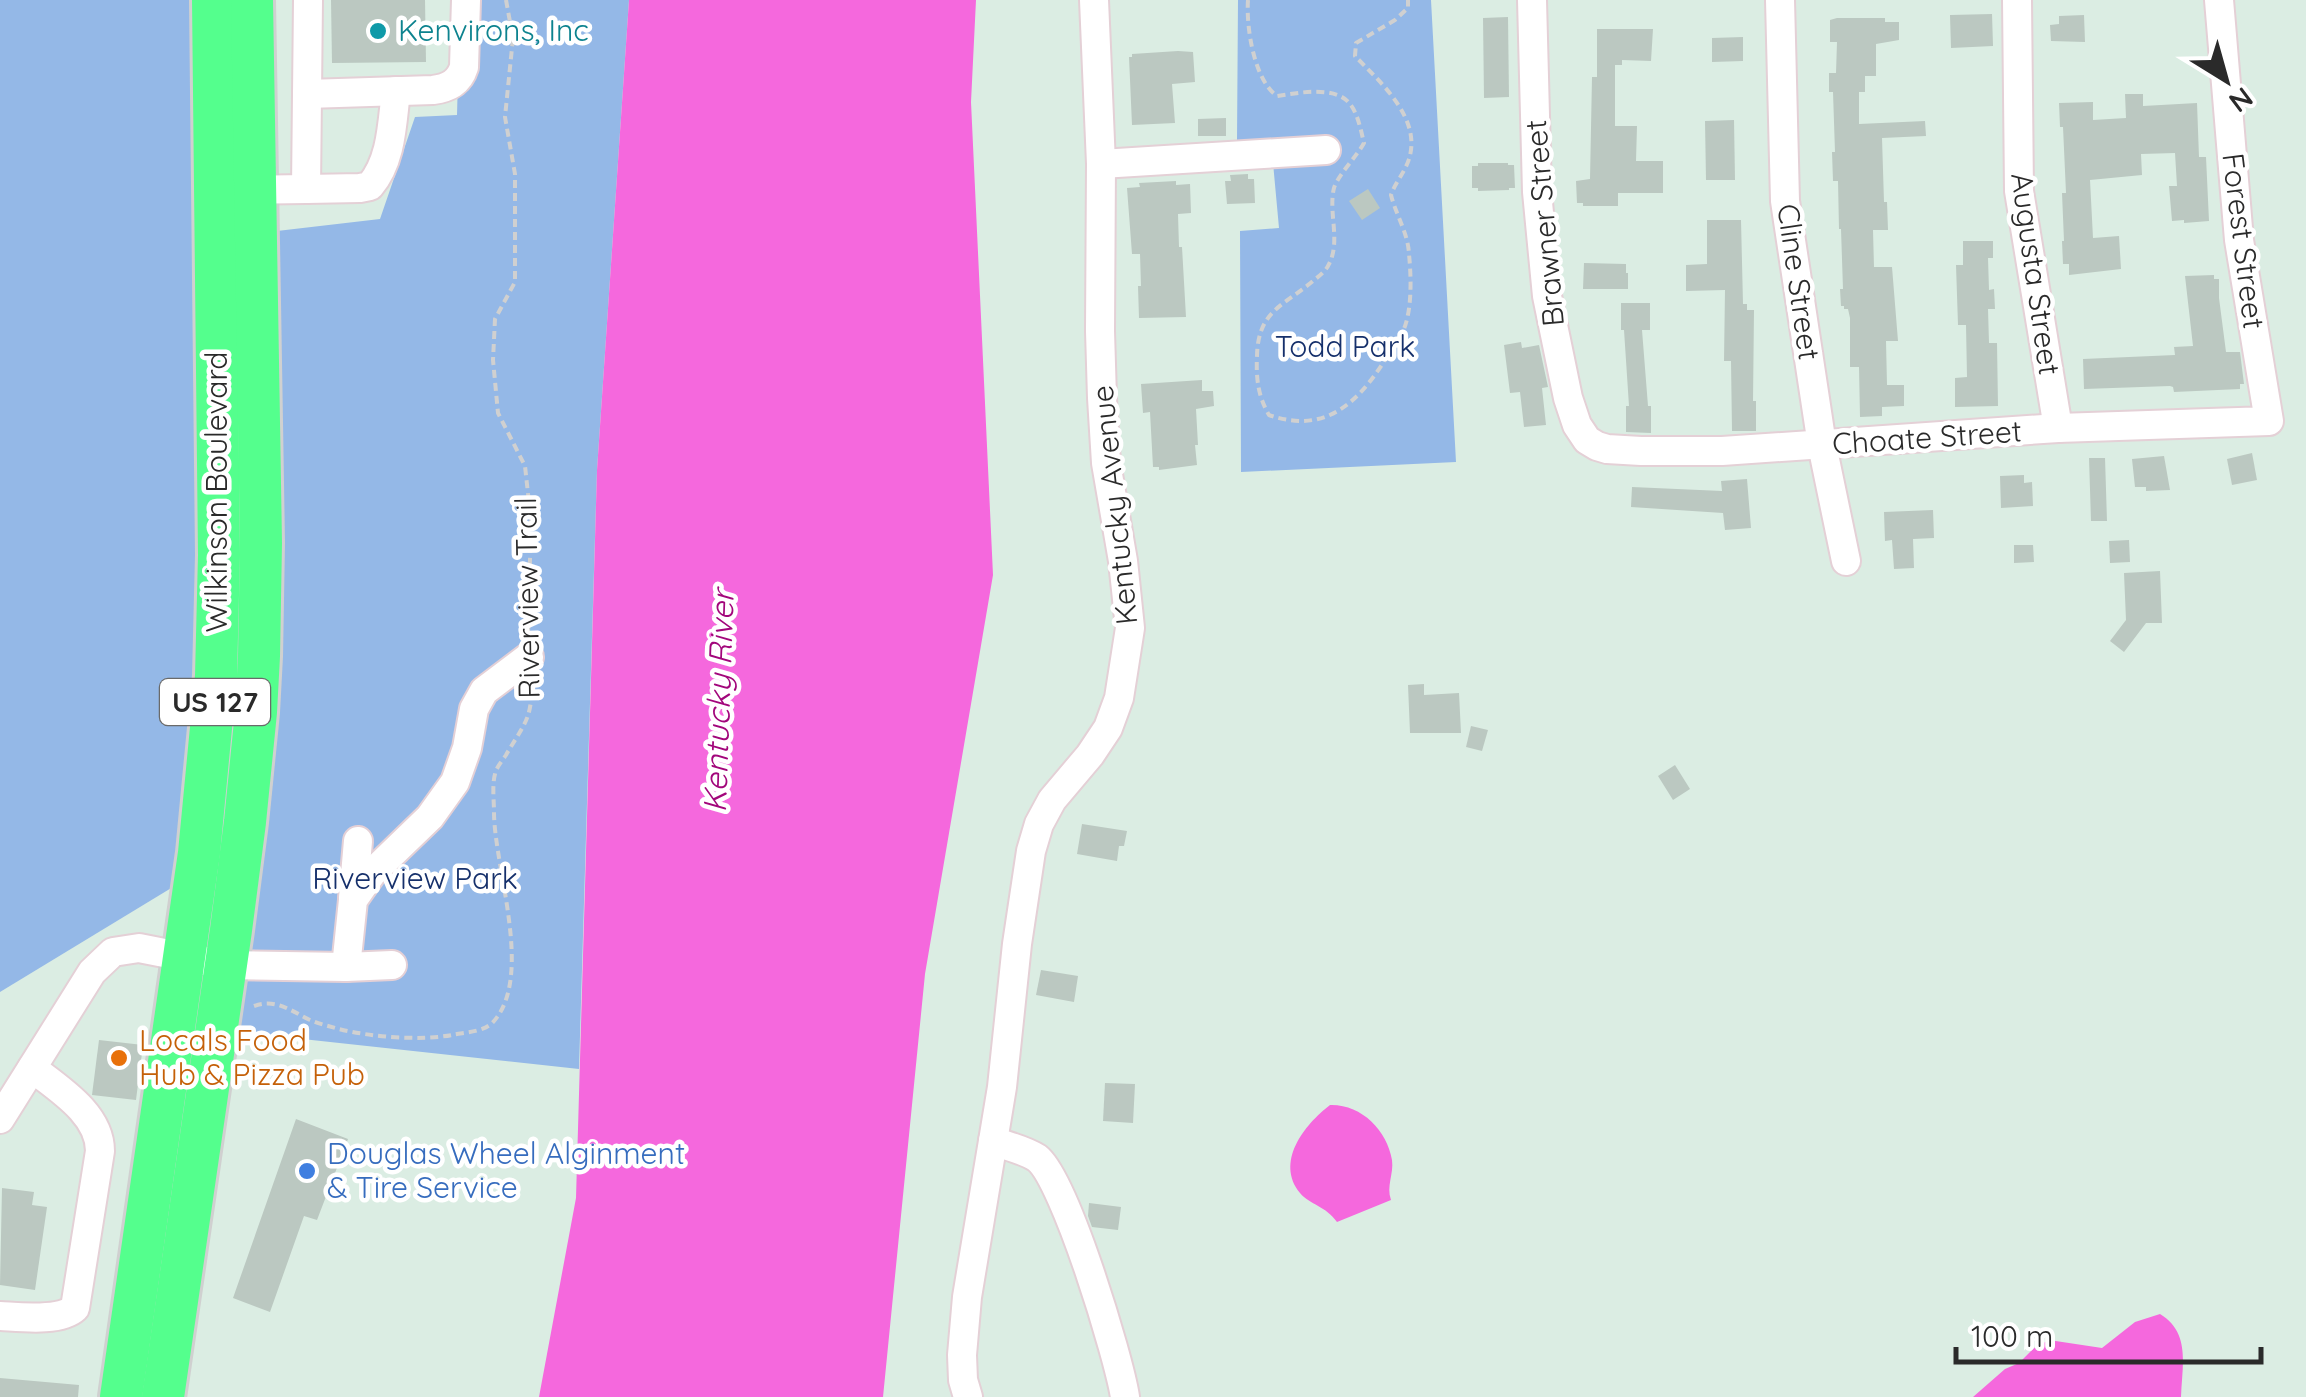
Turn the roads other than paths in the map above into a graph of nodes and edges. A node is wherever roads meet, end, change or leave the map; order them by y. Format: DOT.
graph roads {
  1 [pos="213,0"];
  2 [pos="252,0"];
  3 [pos="308,0"];
  4 [pos="466,0"];
  5 [pos="1094,0"];
  6 [pos="1532,0"];
  7 [pos="1780,0"];
  8 [pos="2017,0"];
  9 [pos="2219,0"];
  10 [pos="396,91"];
  11 [pos="307,94"];
  12 [pos="1326,150"];
  13 [pos="1101,164"];
  14 [pos="306,188"];
  15 [pos="234,190"];
  16 [pos="2269,421"];
  17 [pos="2058,428"];
  18 [pos="1587,440"];
  19 [pos="1822,445"];
  20 [pos="1846,561"];
  21 [pos="529,658"];
  22 [pos="358,841"];
  23 [pos="352,900"];
  24 [pos="205,960"];
  25 [pos="392,966"];
  26 [pos="346,967"];
  27 [pos="32,1068"];
  28 [pos="0,1119"];
  29 [pos="994,1141"];
  30 [pos="0,1316"];
  31 [pos="120,1397"];
  32 [pos="163,1397"];
  33 [pos="968,1397"];
  34 [pos="1125,1397"];
  1 -- 15 [label="highway, Wilkinson Boulevard / US 127"];
  2 -- 15 [label="highway, Wilkinson Boulevard / US 127"];
  3 -- 11 [label="street"];
  4 -- 10 [label="street"];
  5 -- 13 [label="street, Kentucky Avenue"];
  6 -- 18 [label="street, Brawner Street"];
  7 -- 19 [label="street, Cline Street"];
  8 -- 17 [label="street, Augusta Street"];
  9 -- 16 [label="street, Forest Street"];
  10 -- 11 [label="street"];
  10 -- 14 [label="street"];
  11 -- 14 [label="street"];
  12 -- 13 [label="street"];
  13 -- 29 [label="street, Kentucky Avenue"];
  14 -- 15 [label="street"];
  15 -- 24 [label="highway, Wilkinson Boulevard / US 127"];
  16 -- 17 [label="street, Choate Street"];
  17 -- 19 [label="street, Choate Street"];
  18 -- 19 [label="street, Choate Street"];
  19 -- 20 [label="street, Cline Street"];
  21 -- 23 [label="street"];
  22 -- 23 [label="street"];
  23 -- 26 [label="street"];
  24 -- 26 [label="street"];
  24 -- 27 [label="street"];
  24 -- 31 [label="highway, Wilkinson Boulevard / US 127"];
  24 -- 32 [label="highway, Wilkinson Boulevard / US 127"];
  25 -- 26 [label="street"];
  27 -- 28 [label="street"];
  27 -- 30 [label="street"];
  29 -- 33 [label="street, Kentucky Avenue"];
  29 -- 34 [label="street"];
}
